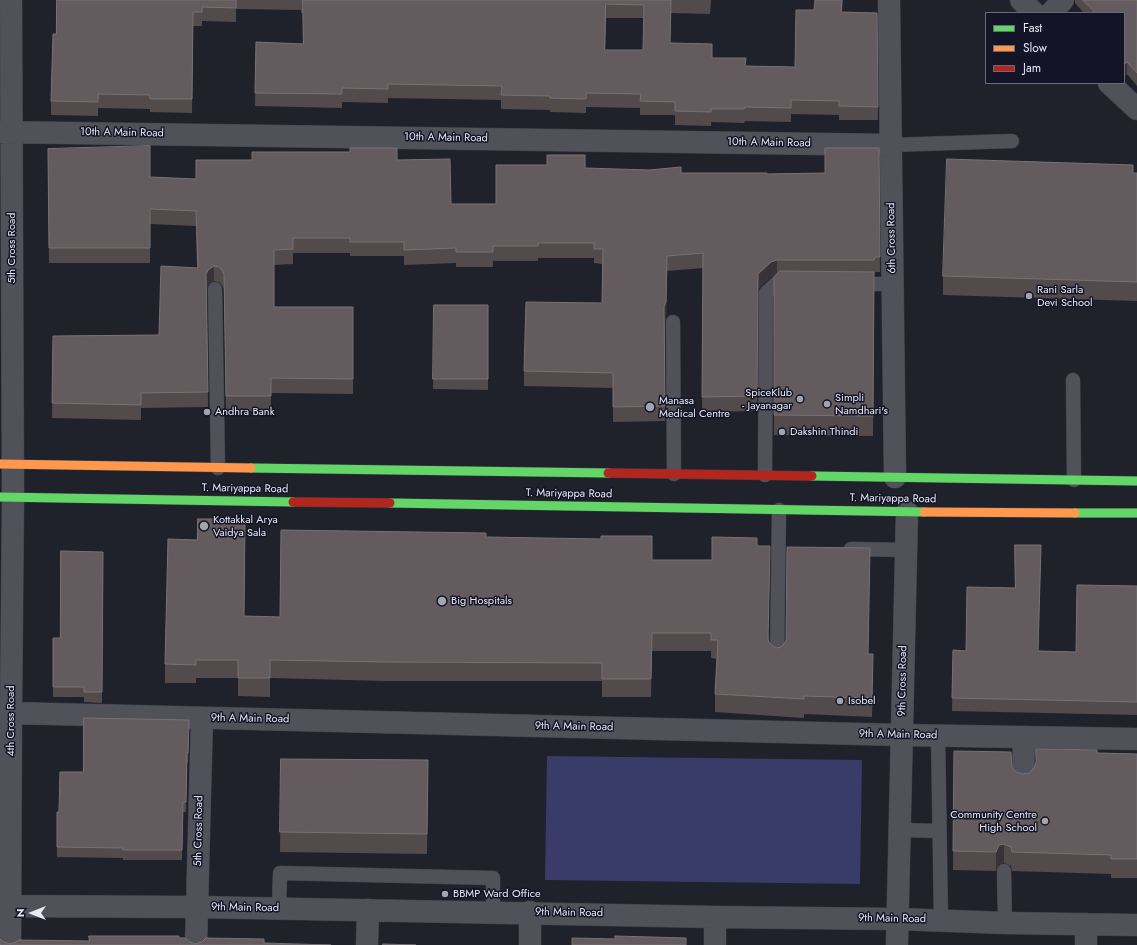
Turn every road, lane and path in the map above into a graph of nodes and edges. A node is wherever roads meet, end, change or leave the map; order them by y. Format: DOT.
graph roads {
  1 [pos="11,0"];
  2 [pos="889,0"];
  3 [pos="1021,0"];
  4 [pos="1063,0"];
  5 [pos="1033,12"];
  6 [pos="1052,12"];
  7 [pos="1110,84"];
  8 [pos="1137,109"];
  9 [pos="6,132"];
  10 [pos="1012,141"];
  11 [pos="891,145"];
  12 [pos="807,283"];
  13 [pos="845,284"];
  14 [pos="893,284"];
  15 [pos="215,289"];
  16 [pos="673,322"];
  17 [pos="1072,380"];
  18 [pos="7,464"];
  19 [pos="218,468"];
  20 [pos="674,474"];
  21 [pos="765,475"];
  22 [pos="895,477"];
  23 [pos="1074,480"];
  24 [pos="1137,480"];
  25 [pos="7,497"];
  26 [pos="779,510"];
  27 [pos="907,512"];
  28 [pos="1137,513"];
  29 [pos="778,548"];
  30 [pos="794,548"];
  31 [pos="841,549"];
  32 [pos="906,550"];
  33 [pos="777,658"];
  34 [pos="10,713"];
  35 [pos="202,718"];
  36 [pos="902,735"];
  37 [pos="938,736"];
  38 [pos="1024,737"];
  39 [pos="1137,739"];
  40 [pos="1023,781"];
  41 [pos="900,830"];
  42 [pos="939,831"];
  43 [pos="1004,871"];
  44 [pos="5,906"];
  45 [pos="197,907"];
  46 [pos="279,908"];
  47 [pos="368,910"];
  48 [pos="493,912"];
  49 [pos="530,912"];
  50 [pos="716,917"];
  51 [pos="897,919"];
  52 [pos="941,920"];
  53 [pos="1005,923"];
  54 [pos="1137,925"];
  55 [pos="1086,935"];
  56 [pos="10,945"];
  57 [pos="196,945"];
  58 [pos="367,945"];
  59 [pos="530,945"];
  60 [pos="715,945"];
  61 [pos="897,945"];
  1 -- 9 [label="street, 5th Cross Road"];
  2 -- 11 [label="street, 6th Cross Road"];
  3 -- 5 [label="street"];
  4 -- 6 [label="street"];
  7 -- 8 [label="street"];
  9 -- 11 [label="street, 10th A Main Road"];
  9 -- 18 [label="street, 5th Cross Road"];
  10 -- 11 [label="lane"];
  11 -- 14 [label="street, 6th Cross Road"];
  12 -- 21 [label="lane"];
  13 -- 14 [label="lane"];
  14 -- 22 [label="street, 6th Cross Road"];
  15 -- 19 [label="lane"];
  16 -- 20 [label="lane"];
  17 -- 23 [label="lane"];
  18 -- 19 [label="main road, T. Mariyappa Road"];
  18 -- 25 [label="street, 5th Cross Road"];
  19 -- 20 [label="main road, T. Mariyappa Road"];
  20 -- 21 [label="main road, T. Mariyappa Road"];
  21 -- 22 [label="main road, T. Mariyappa Road"];
  22 -- 23 [label="main road, T. Mariyappa Road"];
  23 -- 24 [label="main road, T. Mariyappa Road"];
  25 -- 26 [label="main road, T. Mariyappa Road"];
  25 -- 34 [label="street, 4th Cross Road"];
  26 -- 27 [label="main road, T. Mariyappa Road"];
  26 -- 29 [label="lane"];
  27 -- 28 [label="main road, T. Mariyappa Road"];
  27 -- 32 [label="street, 9th Cross Road"];
  29 -- 30 [label="lane"];
  29 -- 33 [label="lane"];
  31 -- 32 [label="lane"];
  32 -- 36 [label="street, 9th Cross Road"];
  34 -- 35 [label="street, 9th A Main Road"];
  34 -- 44 [label="street, 4th Cross Road"];
  35 -- 36 [label="street, 9th A Main Road"];
  35 -- 45 [label="street, 5th Cross Road"];
  36 -- 37 [label="street, 9th A Main Road"];
  36 -- 41 [label="street, 9th Cross Road"];
  37 -- 38 [label="street, 9th A Main Road"];
  37 -- 42 [label="lane"];
  38 -- 39 [label="street, 9th A Main Road"];
  38 -- 40 [label="street"];
  41 -- 42 [label="lane"];
  41 -- 51 [label="street, 9th Cross Road"];
  42 -- 52 [label="lane"];
  43 -- 53 [label="lane"];
  44 -- 45 [label="street, 9th Main Road"];
  44 -- 56 [label="street, 4th Cross Road"];
  45 -- 46 [label="street, 9th Main Road"];
  45 -- 57 [label="street, 5th Cross Road"];
  46 -- 47 [label="street, 9th Main Road"];
  46 -- 48 [label="lane"];
  47 -- 48 [label="street, 9th Main Road"];
  47 -- 58 [label="street"];
  48 -- 49 [label="street, 9th Main Road"];
  49 -- 50 [label="street, 9th Main Road"];
  49 -- 59 [label="street"];
  50 -- 51 [label="street, 9th Main Road"];
  50 -- 60 [label="street"];
  51 -- 52 [label="street, 9th Main Road"];
  51 -- 61 [label="street, 9th Cross Road"];
  52 -- 53 [label="street, 9th Main Road"];
  53 -- 55 [label="street, 9th Main Road"];
  54 -- 55 [label="street, 9th Main Road"];
}
